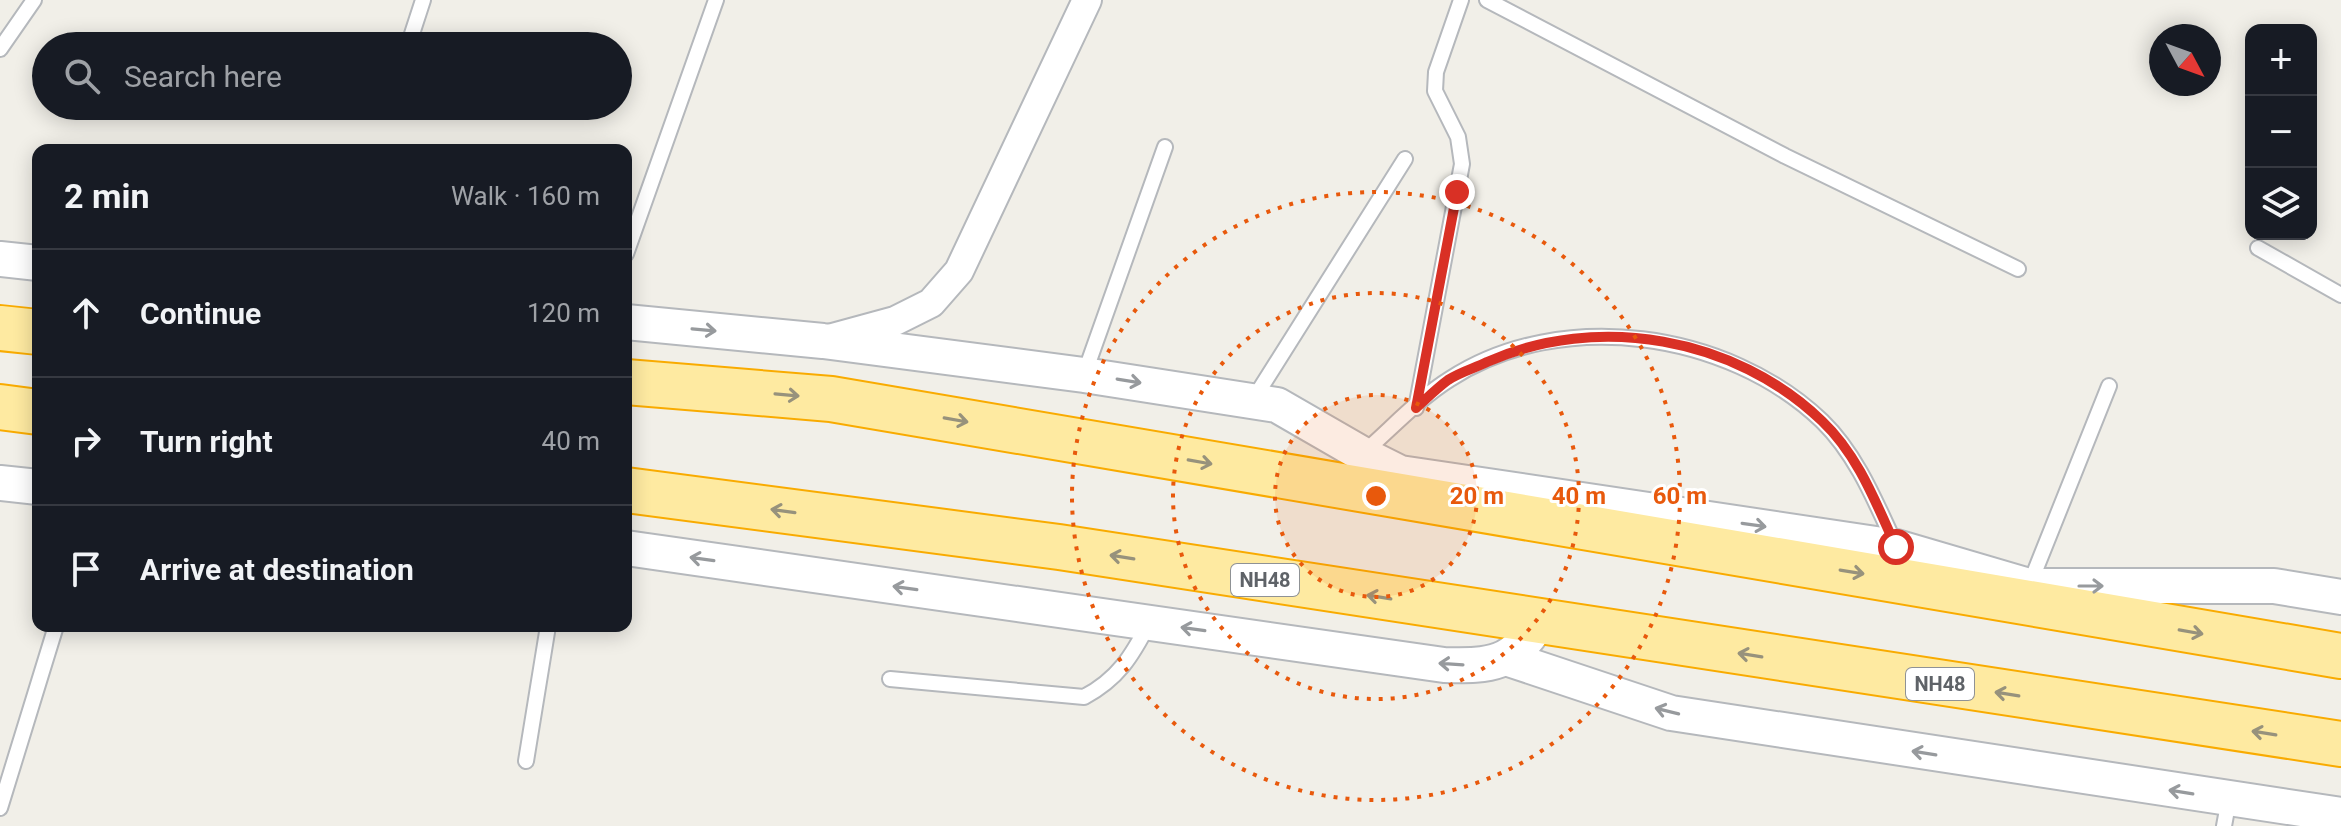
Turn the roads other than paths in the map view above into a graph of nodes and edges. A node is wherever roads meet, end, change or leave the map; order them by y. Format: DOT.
graph roads {
  1 [pos="34,0"];
  2 [pos="423,0"];
  3 [pos="716,0"];
  4 [pos="1087,0"];
  5 [pos="1461,0"];
  6 [pos="1487,0"];
  7 [pos="413,32"];
  8 [pos="0,49"];
  9 [pos="1165,147"];
  10 [pos="1405,159"];
  11 [pos="632,237"];
  12 [pos="2258,248"];
  13 [pos="0,259"];
  14 [pos="32,262"];
  15 [pos="2018,269"];
  16 [pos="2341,295"];
  17 [pos="632,323"];
  18 [pos="0,328"];
  19 [pos="32,331"];
  20 [pos="823,341"];
  21 [pos="1084,375"];
  22 [pos="632,382"];
  23 [pos="2109,386"];
  24 [pos="1253,400"];
  25 [pos="0,407"];
  26 [pos="1416,408"];
  27 [pos="32,411"];
  28 [pos="1362,454"];
  29 [pos="1400,473"];
  30 [pos="0,483"];
  31 [pos="32,486"];
  32 [pos="632,491"];
  33 [pos="1471,509"];
  34 [pos="1896,547"];
  35 [pos="632,549"];
  36 [pos="2029,586"];
  37 [pos="2341,597"];
  38 [pos="1539,622"];
  39 [pos="1149,623"];
  40 [pos="54,632"];
  41 [pos="547,632"];
  42 [pos="2341,656"];
  43 [pos="1506,658"];
  44 [pos="890,679"];
  45 [pos="2341,744"];
  46 [pos="526,761"];
  47 [pos="0,808"];
  48 [pos="2227,813"];
  49 [pos="2341,815"];
  1 -- 8 [label="lane"];
  2 -- 7 [label="lane"];
  3 -- 11 [label="lane"];
  4 -- 20 [label="street"];
  5 -- 26 [label="lane"];
  6 -- 15 [label="lane"];
  9 -- 21 [label="lane"];
  10 -- 24 [label="lane"];
  12 -- 16 [label="lane"];
  13 -- 14 [label="street"];
  17 -- 20 [label="street, one-way"];
  18 -- 19 [label="highway"];
  20 -- 21 [label="street"];
  21 -- 24 [label="street, one-way"];
  22 -- 33 [label="highway, one-way"];
  23 -- 36 [label="lane"];
  24 -- 28 [label="street"];
  25 -- 27 [label="highway"];
  26 -- 28 [label="lane"];
  26 -- 34 [label="lane"];
  28 -- 29 [label="street"];
  29 -- 33 [label="street"];
  29 -- 34 [label="street, one-way"];
  30 -- 31 [label="street"];
  38 -- 32 [label="highway, NH48, one-way"];
  33 -- 42 [label="highway, one-way"];
  34 -- 36 [label="street"];
  39 -- 35 [label="street, one-way"];
  36 -- 37 [label="street, one-way"];
  38 -- 43 [label="street"];
  45 -- 38 [label="highway, NH48, one-way"];
  43 -- 39 [label="street, one-way"];
  39 -- 44 [label="lane"];
  40 -- 47 [label="lane"];
  41 -- 46 [label="lane"];
  48 -- 43 [label="street, one-way"];
  48 -- 49 [label="street"];
}
